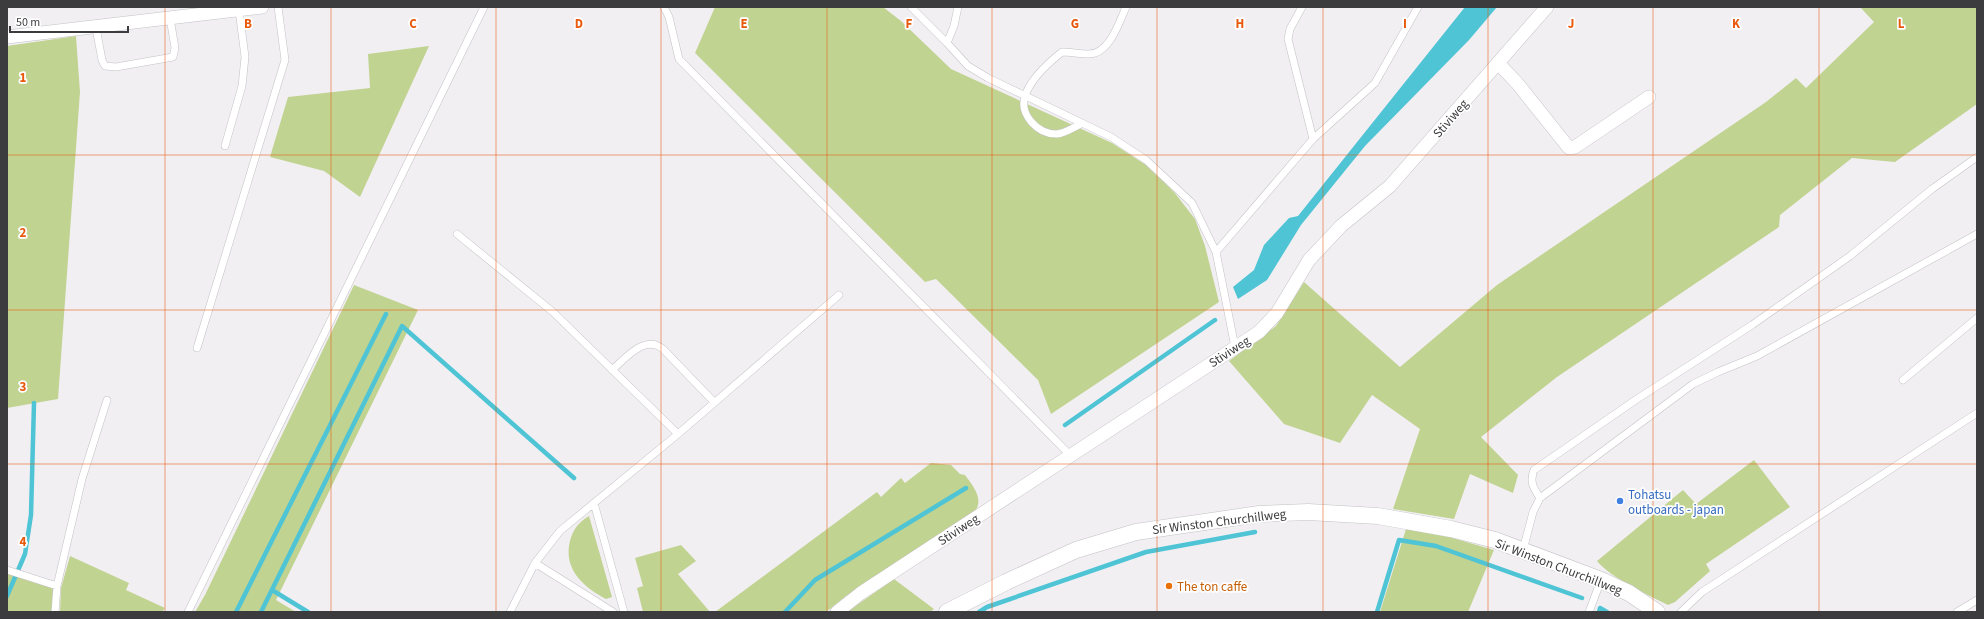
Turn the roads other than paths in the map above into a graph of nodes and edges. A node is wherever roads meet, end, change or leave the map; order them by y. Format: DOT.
graph roads {
  1 [pos="262,7"];
  2 [pos="278,7"];
  3 [pos="484,7"];
  4 [pos="664,7"];
  5 [pos="911,7"];
  6 [pos="958,7"];
  7 [pos="1126,7"];
  8 [pos="1302,7"];
  9 [pos="1418,7"];
  10 [pos="1547,7"];
  11 [pos="239,10"];
  12 [pos="170,18"];
  13 [pos="96,28"];
  14 [pos="7,37"];
  15 [pos="947,43"];
  16 [pos="1498,63"];
  17 [pos="1025,97"];
  18 [pos="1649,97"];
  19 [pos="1081,124"];
  20 [pos="1313,139"];
  21 [pos="225,146"];
  22 [pos="1977,157"];
  23 [pos="457,234"];
  24 [pos="1977,234"];
  25 [pos="1216,252"];
  26 [pos="839,295"];
  27 [pos="1977,318"];
  28 [pos="1235,347"];
  29 [pos="197,348"];
  30 [pos="612,370"];
  31 [pos="1903,380"];
  32 [pos="107,400"];
  33 [pos="714,402"];
  34 [pos="1977,413"];
  35 [pos="678,434"];
  36 [pos="1071,456"];
  37 [pos="1540,498"];
  38 [pos="594,504"];
  39 [pos="1523,550"];
  40 [pos="535,563"];
  41 [pos="7,570"];
  42 [pos="1601,580"];
  43 [pos="57,586"];
  44 [pos="1977,600"];
  45 [pos="55,612"];
  46 [pos="188,612"];
  47 [pos="510,612"];
  48 [pos="613,612"];
  49 [pos="624,612"];
  50 [pos="837,612"];
  51 [pos="947,612"];
  52 [pos="1589,612"];
  53 [pos="1657,612"];
  54 [pos="1681,612"];
  55 [pos="1957,612"];
  1 -- 11 [label="street"];
  2 -- 29 [label="lane"];
  3 -- 46 [label="lane"];
  4 -- 36 [label="lane"];
  5 -- 15 [label="lane"];
  6 -- 15 [label="lane"];
  7 -- 17 [label="lane"];
  8 -- 20 [label="lane"];
  9 -- 20 [label="lane"];
  10 -- 16 [label="street, Stiviweg"];
  11 -- 12 [label="street"];
  11 -- 21 [label="lane"];
  12 -- 13 [label="street"];
  12 -- 13 [label="lane"];
  13 -- 14 [label="street"];
  15 -- 17 [label="lane"];
  16 -- 18 [label="street"];
  16 -- 28 [label="street, Stiviweg"];
  17 -- 19 [label="lane"];
  17 -- 19 [label="lane"];
  19 -- 25 [label="lane"];
  20 -- 25 [label="lane"];
  22 -- 37 [label="lane"];
  23 -- 30 [label="lane"];
  24 -- 37 [label="lane"];
  25 -- 28 [label="lane"];
  26 -- 33 [label="lane"];
  27 -- 31 [label="lane"];
  28 -- 36 [label="street, Stiviweg"];
  30 -- 33 [label="lane"];
  30 -- 35 [label="lane"];
  32 -- 43 [label="lane"];
  33 -- 35 [label="lane"];
  34 -- 54 [label="lane"];
  35 -- 38 [label="lane"];
  36 -- 50 [label="street, Stiviweg"];
  37 -- 39 [label="lane"];
  38 -- 40 [label="lane"];
  38 -- 49 [label="lane"];
  39 -- 42 [label="street, Sir Winston Churchillweg"];
  39 -- 51 [label="street, Sir Winston Churchillweg"];
  40 -- 47 [label="lane"];
  40 -- 48 [label="lane"];
  41 -- 43 [label="lane"];
  42 -- 52 [label="lane"];
  42 -- 53 [label="street, Sir Winston Churchillweg"];
  43 -- 45 [label="lane"];
  44 -- 55 [label="lane"];
}
